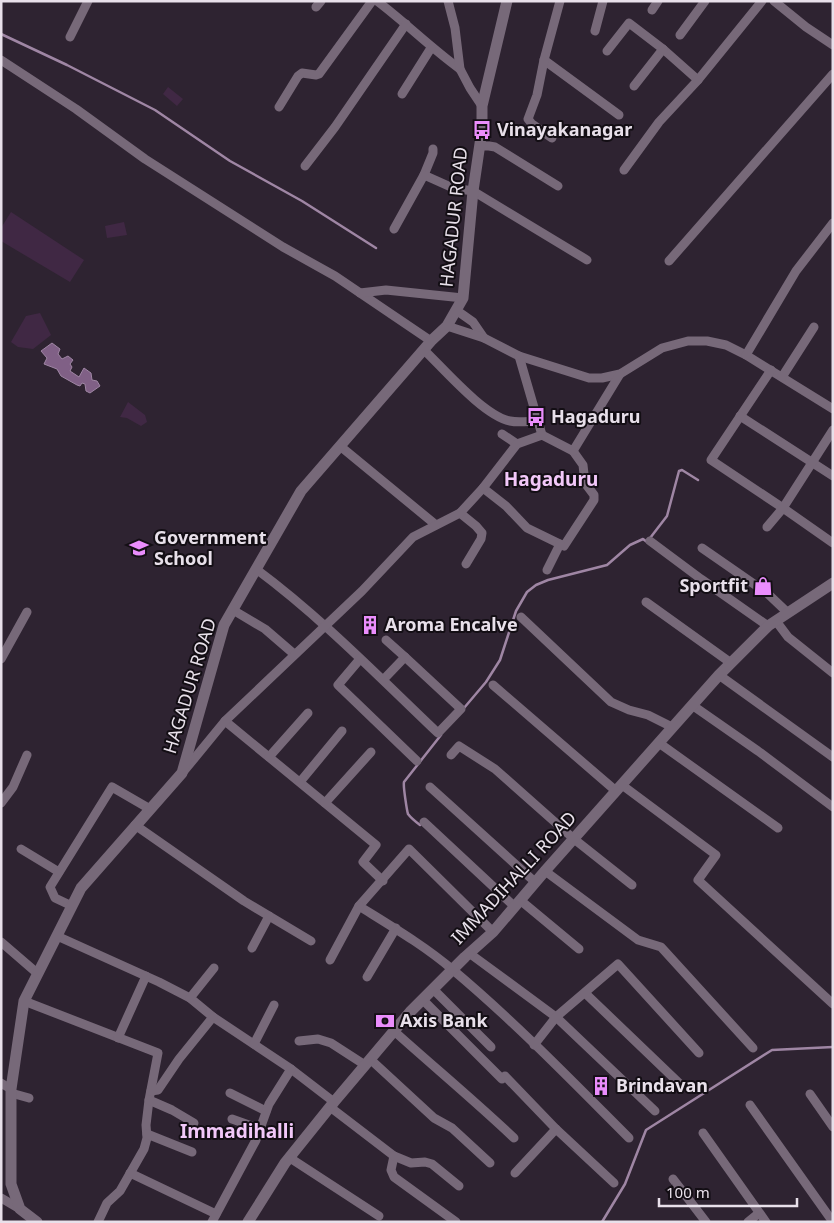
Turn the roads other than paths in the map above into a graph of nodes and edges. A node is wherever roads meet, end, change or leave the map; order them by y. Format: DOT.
graph roads {
  1 [pos="88,1"];
  2 [pos="372,1"];
  3 [pos="377,1"];
  4 [pos="448,1"];
  5 [pos="456,1"];
  6 [pos="507,1"];
  7 [pos="560,1"];
  8 [pos="602,1"];
  9 [pos="658,1"];
  10 [pos="705,1"];
  11 [pos="762,1"];
  12 [pos="774,1"];
  13 [pos="652,10"];
  14 [pos="452,17"];
  15 [pos="406,24"];
  16 [pos="595,32"];
  17 [pos="680,35"];
  18 [pos="70,36"];
  19 [pos="833,45"];
  20 [pos="431,48"];
  21 [pos="663,48"];
  22 [pos="607,51"];
  23 [pos="1,60"];
  24 [pos="544,60"];
  25 [pos="460,69"];
  26 [pos="833,74"];
  27 [pos="698,80"];
  28 [pos="634,86"];
  29 [pos="402,94"];
  30 [pos="482,106"];
  31 [pos="279,107"];
  32 [pos="619,115"];
  33 [pos="552,138"];
  34 [pos="480,146"];
  35 [pos="433,149"];
  36 [pos="305,166"];
  37 [pos="624,170"];
  38 [pos="424,176"];
  39 [pos="558,186"];
  40 [pos="473,191"];
  41 [pos="833,223"];
  42 [pos="394,229"];
  43 [pos="587,260"];
  44 [pos="669,261"];
  45 [pos="360,294"];
  46 [pos="463,298"];
  47 [pos="456,310"];
  48 [pos="447,326"];
  49 [pos="814,327"];
  50 [pos="484,338"];
  51 [pos="428,346"];
  52 [pos="746,355"];
  53 [pos="518,356"];
  54 [pos="771,370"];
  55 [pos="620,374"];
  56 [pos="782,377"];
  57 [pos="833,409"];
  58 [pos="740,416"];
  59 [pos="538,421"];
  60 [pos="833,430"];
  61 [pos="502,434"];
  62 [pos="542,435"];
  63 [pos="516,444"];
  64 [pos="340,446"];
  65 [pos="573,452"];
  66 [pos="810,462"];
  67 [pos="833,476"];
  68 [pos="483,488"];
  69 [pos="783,508"];
  70 [pos="460,513"];
  71 [pos="436,525"];
  72 [pos="767,527"];
  73 [pos="650,540"];
  74 [pos="833,543"];
  75 [pos="560,544"];
  76 [pos="702,548"];
  77 [pos="466,564"];
  78 [pos="256,569"];
  79 [pos="548,570"];
  80 [pos="833,583"];
  81 [pos="646,602"];
  82 [pos="233,610"];
  83 [pos="27,612"];
  84 [pos="788,613"];
  85 [pos="521,617"];
  86 [pos="772,623"];
  87 [pos="326,626"];
  88 [pos="386,640"];
  89 [pos="294,654"];
  90 [pos="405,657"];
  91 [pos="1,659"];
  92 [pos="360,659"];
  93 [pos="731,663"];
  94 [pos="833,673"];
  95 [pos="719,674"];
  96 [pos="383,680"];
  97 [pos="493,685"];
  98 [pos="692,705"];
  99 [pos="308,713"];
  100 [pos="225,721"];
  101 [pos="672,728"];
  102 [pos="342,731"];
  103 [pos="659,743"];
  104 [pos="371,752"];
  105 [pos="27,755"];
  106 [pos="451,755"];
  107 [pos="269,757"];
  108 [pos="833,757"];
  109 [pos="417,761"];
  110 [pos="182,773"];
  111 [pos="300,782"];
  112 [pos="430,787"];
  113 [pos="619,788"];
  114 [pos="1,803"];
  115 [pos="325,803"];
  116 [pos="833,807"];
  117 [pos="150,809"];
  118 [pos="424,822"];
  119 [pos="135,825"];
  120 [pos="778,828"];
  121 [pos="574,839"];
  122 [pos="21,849"];
  123 [pos="544,871"];
  124 [pos="59,872"];
  125 [pos="382,880"];
  126 [pos="536,882"];
  127 [pos="632,885"];
  128 [pos="517,903"];
  129 [pos="72,906"];
  130 [pos="359,906"];
  131 [pos="269,916"];
  132 [pos="396,928"];
  133 [pos="493,932"];
  134 [pos="57,936"];
  135 [pos="311,941"];
  136 [pos="1,942"];
  137 [pos="252,948"];
  138 [pos="579,949"];
  139 [pos="469,953"];
  140 [pos="330,960"];
  141 [pos="214,968"];
  142 [pos="452,969"];
  143 [pos="37,973"];
  144 [pos="146,976"];
  145 [pos="367,977"];
  146 [pos="433,990"];
  147 [pos="586,992"];
  148 [pos="190,998"];
  149 [pos="423,1000"];
  150 [pos="24,1001"];
  151 [pos="833,1004"];
  152 [pos="274,1005"];
  153 [pos="213,1017"];
  154 [pos="556,1017"];
  155 [pos="394,1031"];
  156 [pos="118,1038"];
  157 [pos="299,1041"];
  158 [pos="254,1044"];
  159 [pos="534,1044"];
  160 [pos="491,1047"];
  161 [pos="754,1048"];
  162 [pos="699,1053"];
  163 [pos="368,1062"];
  164 [pos="291,1069"];
  165 [pos="680,1084"];
  166 [pos="8,1088"];
  167 [pos="230,1093"];
  168 [pos="810,1094"];
  169 [pos="150,1096"];
  170 [pos="29,1098"];
  171 [pos="332,1104"];
  172 [pos="750,1104"];
  173 [pos="266,1111"];
  174 [pos="655,1111"];
  175 [pos="232,1119"];
  176 [pos="194,1123"];
  177 [pos="833,1127"];
  178 [pos="260,1128"];
  179 [pos="556,1129"];
  180 [pos="702,1133"];
  181 [pos="147,1134"];
  182 [pos="514,1138"];
  183 [pos="629,1138"];
  184 [pos="192,1152"];
  185 [pos="394,1156"];
  186 [pos="290,1158"];
  187 [pos="490,1163"];
  188 [pos="130,1173"];
  189 [pos="515,1173"];
  190 [pos="673,1179"];
  191 [pos="614,1183"];
  192 [pos="459,1186"];
  193 [pos="1,1198"];
  194 [pos="20,1209"];
  195 [pos="759,1213"];
  196 [pos="379,1216"];
  197 [pos="214,1218"];
  198 [pos="35,1221"];
  199 [pos="101,1221"];
  200 [pos="248,1222"];
  201 [pos="456,1222"];
  202 [pos="706,1222"];
  203 [pos="748,1222"];
  204 [pos="766,1222"];
  205 [pos="833,1222"];
  1 -- 18 [label="street"];
  2 -- 31 [label="street"];
  3 -- 15 [label="street"];
  4 -- 14 [label="street"];
  5 -- 14 [label="street"];
  6 -- 30 [label="street, HAGADUR ROAD"];
  7 -- 24 [label="street"];
  8 -- 16 [label="street"];
  9 -- 13 [label="street"];
  10 -- 17 [label="street"];
  11 -- 27 [label="street"];
  12 -- 19 [label="street"];
  14 -- 25 [label="street"];
  15 -- 20 [label="street"];
  15 -- 36 [label="street"];
  20 -- 25 [label="street"];
  20 -- 29 [label="street"];
  21 -- 22 [label="street"];
  21 -- 27 [label="street"];
  21 -- 28 [label="street"];
  23 -- 45 [label="street"];
  24 -- 32 [label="street"];
  24 -- 33 [label="street"];
  25 -- 30 [label="street"];
  26 -- 44 [label="street"];
  27 -- 37 [label="street"];
  30 -- 34 [label="street, HAGADUR ROAD"];
  34 -- 39 [label="street"];
  34 -- 40 [label="street, HAGADUR ROAD"];
  35 -- 38 [label="street"];
  38 -- 40 [label="street"];
  38 -- 42 [label="street"];
  40 -- 43 [label="street"];
  40 -- 46 [label="street, HAGADUR ROAD"];
  41 -- 52 [label="street"];
  45 -- 46 [label="street"];
  45 -- 51 [label="street"];
  46 -- 47 [label="street, HAGADUR ROAD"];
  47 -- 48 [label="street, HAGADUR ROAD"];
  47 -- 50 [label="street"];
  48 -- 50 [label="street"];
  48 -- 51 [label="street, HAGADUR ROAD"];
  49 -- 56 [label="street"];
  50 -- 53 [label="street"];
  51 -- 59 [label="street"];
  51 -- 64 [label="street, HAGADUR ROAD"];
  52 -- 54 [label="street"];
  52 -- 55 [label="street"];
  53 -- 55 [label="street"];
  53 -- 59 [label="street"];
  54 -- 56 [label="street"];
  54 -- 58 [label="street"];
  55 -- 65 [label="street"];
  56 -- 57 [label="street"];
  58 -- 66 [label="street"];
  58 -- 69 [label="street"];
  59 -- 62 [label="street"];
  60 -- 66 [label="street"];
  61 -- 63 [label="street"];
  62 -- 63 [label="street"];
  62 -- 65 [label="street"];
  63 -- 68 [label="street"];
  64 -- 71 [label="street"];
  64 -- 78 [label="street, HAGADUR ROAD"];
  65 -- 75 [label="street"];
  66 -- 67 [label="street"];
  66 -- 69 [label="street"];
  68 -- 70 [label="street"];
  68 -- 75 [label="street"];
  69 -- 72 [label="street"];
  69 -- 74 [label="street"];
  70 -- 71 [label="street"];
  70 -- 77 [label="street"];
  71 -- 87 [label="street"];
  73 -- 86 [label="street"];
  75 -- 79 [label="street"];
  76 -- 84 [label="street"];
  78 -- 82 [label="street, HAGADUR ROAD"];
  78 -- 87 [label="street"];
  80 -- 84 [label="street, IMMADIHALLI ROAD"];
  81 -- 93 [label="street"];
  82 -- 89 [label="street"];
  82 -- 110 [label="street, HAGADUR ROAD"];
  83 -- 91 [label="street"];
  84 -- 86 [label="street, IMMADIHALLI ROAD"];
  85 -- 101 [label="street"];
  86 -- 93 [label="street, IMMADIHALLI ROAD"];
  86 -- 94 [label="street"];
  87 -- 89 [label="street"];
  87 -- 92 [label="street"];
  88 -- 90 [label="street"];
  89 -- 100 [label="street"];
  90 -- 96 [label="street"];
  90 -- 96 [label="street"];
  92 -- 96 [label="street"];
  92 -- 109 [label="street"];
  93 -- 95 [label="street, IMMADIHALLI ROAD"];
  95 -- 98 [label="street, IMMADIHALLI ROAD"];
  95 -- 108 [label="street"];
  97 -- 113 [label="street"];
  98 -- 101 [label="street, IMMADIHALLI ROAD"];
  98 -- 116 [label="street"];
  99 -- 107 [label="street"];
  100 -- 107 [label="street"];
  100 -- 110 [label="street"];
  101 -- 103 [label="street, IMMADIHALLI ROAD"];
  102 -- 111 [label="street"];
  103 -- 113 [label="street, IMMADIHALLI ROAD"];
  103 -- 120 [label="street"];
  104 -- 115 [label="street"];
  105 -- 114 [label="street"];
  106 -- 121 [label="street"];
  107 -- 111 [label="street"];
  110 -- 117 [label="street, HAGADUR ROAD"];
  111 -- 115 [label="street"];
  112 -- 126 [label="street"];
  113 -- 121 [label="street, IMMADIHALLI ROAD"];
  113 -- 151 [label="street"];
  115 -- 125 [label="street"];
  117 -- 119 [label="street, HAGADUR ROAD"];
  117 -- 124 [label="street"];
  118 -- 128 [label="street"];
  119 -- 129 [label="street, HAGADUR ROAD"];
  119 -- 131 [label="street"];
  121 -- 123 [label="street, IMMADIHALLI ROAD"];
  121 -- 127 [label="street"];
  122 -- 124 [label="street"];
  123 -- 126 [label="street, IMMADIHALLI ROAD"];
  123 -- 161 [label="street"];
  124 -- 129 [label="street"];
  125 -- 130 [label="street"];
  125 -- 133 [label="street"];
  126 -- 128 [label="street, IMMADIHALLI ROAD"];
  128 -- 133 [label="street, IMMADIHALLI ROAD"];
  128 -- 138 [label="street"];
  129 -- 134 [label="street, HAGADUR ROAD"];
  130 -- 132 [label="street"];
  130 -- 140 [label="street"];
  131 -- 135 [label="street"];
  131 -- 137 [label="street"];
  132 -- 142 [label="street"];
  132 -- 145 [label="street"];
  133 -- 139 [label="street, IMMADIHALLI ROAD"];
  134 -- 143 [label="street, HAGADUR ROAD"];
  134 -- 144 [label="street"];
  136 -- 143 [label="street"];
  139 -- 142 [label="street, IMMADIHALLI ROAD"];
  139 -- 154 [label="street"];
  141 -- 148 [label="street"];
  142 -- 146 [label="street, IMMADIHALLI ROAD"];
  142 -- 159 [label="street"];
  143 -- 150 [label="street, HAGADUR ROAD"];
  144 -- 148 [label="street"];
  144 -- 156 [label="street"];
  146 -- 149 [label="street, IMMADIHALLI ROAD"];
  146 -- 160 [label="street"];
  147 -- 154 [label="street"];
  147 -- 162 [label="street"];
  147 -- 165 [label="street"];
  148 -- 153 [label="street"];
  149 -- 155 [label="street, IMMADIHALLI ROAD"];
  149 -- 179 [label="street"];
  150 -- 156 [label="street"];
  150 -- 166 [label="street, HAGADUR ROAD"];
  152 -- 158 [label="street"];
  153 -- 158 [label="street"];
  153 -- 169 [label="street"];
  154 -- 159 [label="street"];
  154 -- 174 [label="street"];
  155 -- 163 [label="street, IMMADIHALLI ROAD"];
  155 -- 182 [label="street"];
  156 -- 169 [label="street"];
  157 -- 163 [label="street"];
  158 -- 164 [label="street"];
  159 -- 183 [label="street"];
  163 -- 171 [label="street, IMMADIHALLI ROAD"];
  163 -- 187 [label="street"];
  164 -- 171 [label="street"];
  164 -- 173 [label="street"];
  166 -- 170 [label="street"];
  166 -- 194 [label="street, HAGADUR ROAD"];
  167 -- 173 [label="street"];
  168 -- 177 [label="street"];
  169 -- 176 [label="street"];
  169 -- 181 [label="street"];
  171 -- 185 [label="street"];
  171 -- 186 [label="street, IMMADIHALLI ROAD"];
  172 -- 205 [label="street"];
  173 -- 178 [label="street"];
  175 -- 178 [label="street"];
  178 -- 197 [label="street"];
  179 -- 189 [label="street"];
  179 -- 191 [label="street"];
  180 -- 195 [label="street"];
  181 -- 184 [label="street"];
  181 -- 188 [label="street"];
  185 -- 192 [label="street"];
  185 -- 201 [label="street"];
  186 -- 196 [label="street"];
  186 -- 200 [label="street, IMMADIHALLI ROAD"];
  188 -- 197 [label="street"];
  188 -- 199 [label="street"];
  190 -- 202 [label="street"];
  193 -- 194 [label="street"];
  194 -- 198 [label="street, HAGADUR ROAD"];
  195 -- 203 [label="street"];
  195 -- 204 [label="street"];
}
